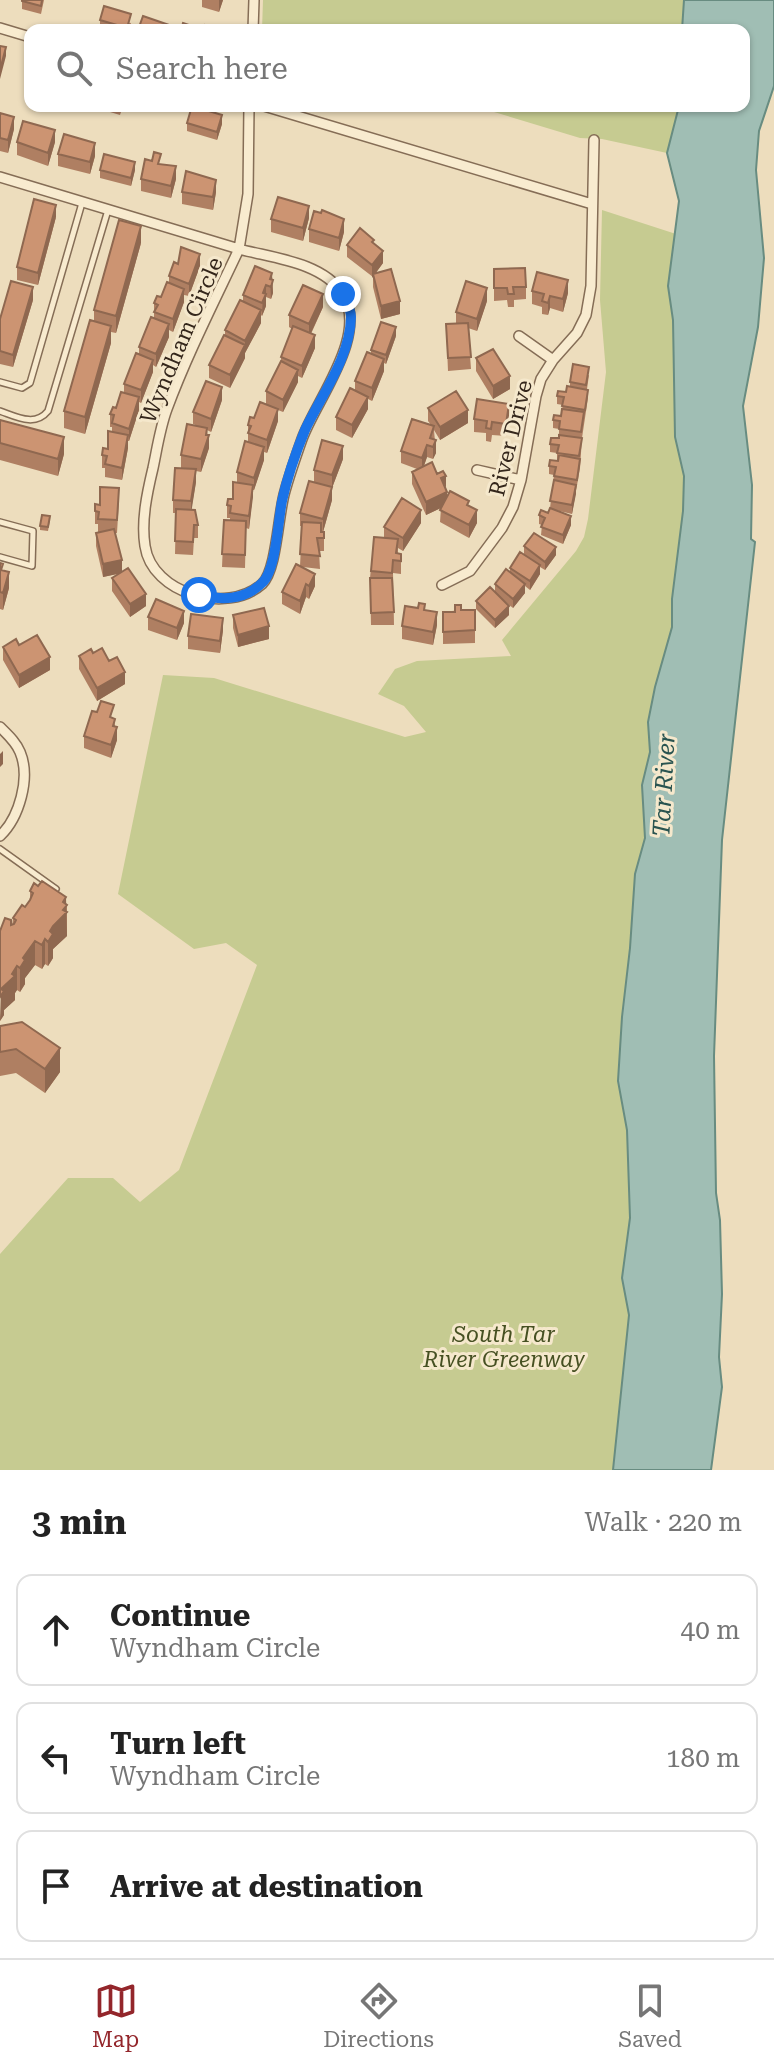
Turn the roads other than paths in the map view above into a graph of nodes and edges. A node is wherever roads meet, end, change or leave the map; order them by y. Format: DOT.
graph roads {
  1 [pos="254,0"];
  2 [pos="253,24"];
  3 [pos="0,28"];
  4 [pos="24,35"];
  5 [pos="249,112"];
  6 [pos="284,112"];
  7 [pos="594,140"];
  8 [pos="0,177"];
  9 [pos="83,202"];
  10 [pos="592,204"];
  11 [pos="108,209"];
  12 [pos="239,249"];
  13 [pos="519,336"];
  14 [pos="553,360"];
  15 [pos="0,382"];
  16 [pos="0,411"];
  17 [pos="477,470"];
  18 [pos="521,480"];
  19 [pos="0,522"];
  20 [pos="0,557"];
  21 [pos="442,585"];
  22 [pos="0,727"];
  23 [pos="0,836"];
  24 [pos="0,849"];
  25 [pos="56,889"];
  1 -- 2 [label="street"];
  3 -- 4 [label="street"];
  5 -- 12 [label="street"];
  6 -- 10 [label="street"];
  7 -- 10 [label="street, River Drive"];
  8 -- 9 [label="street, Wyndham Circle"];
  9 -- 11 [label="street, Wyndham Circle"];
  9 -- 15 [label="lane"];
  10 -- 14 [label="street, River Drive"];
  11 -- 12 [label="street, Wyndham Circle"];
  11 -- 16 [label="lane"];
  12 -- 12 [label="street, Wyndham Circle"];
  13 -- 14 [label="street"];
  14 -- 18 [label="street, River Drive"];
  17 -- 18 [label="street"];
  18 -- 21 [label="street, River Drive"];
  19 -- 20 [label="lane"];
  22 -- 23 [label="street"];
  24 -- 25 [label="lane"];
}
